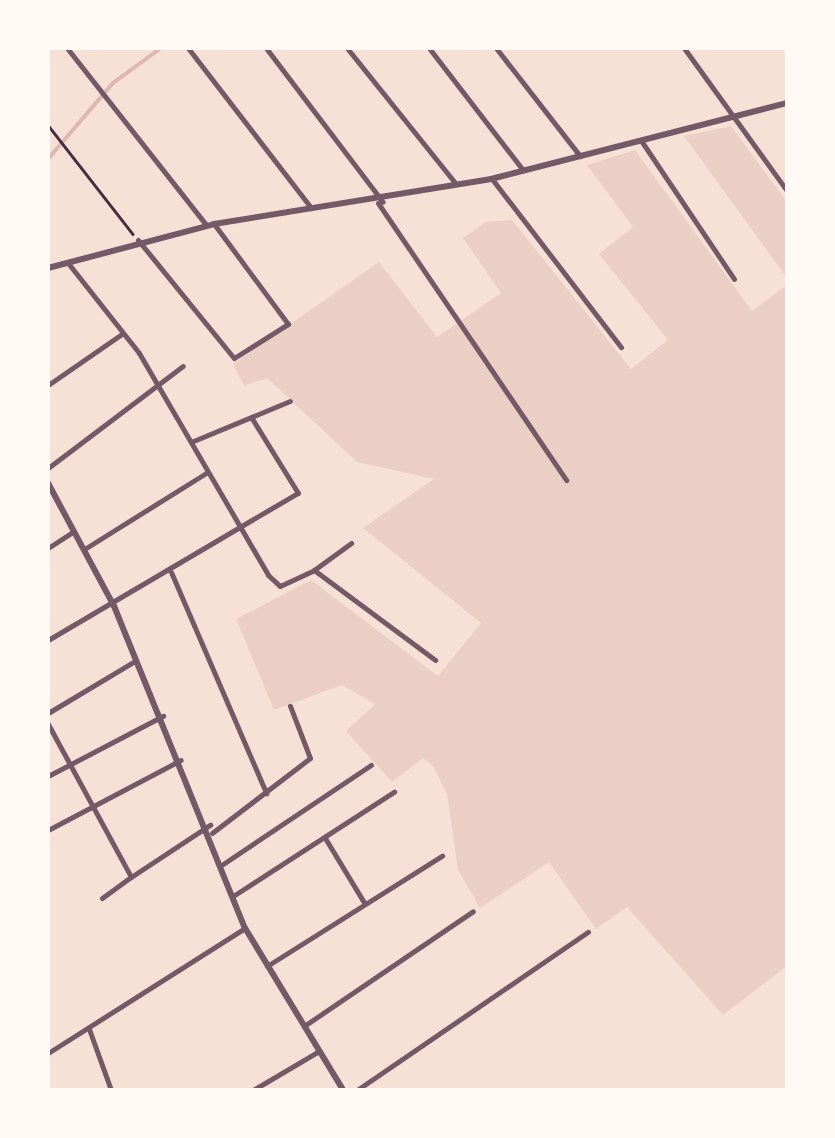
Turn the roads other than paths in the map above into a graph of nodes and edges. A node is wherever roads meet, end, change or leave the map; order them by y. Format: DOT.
graph roads {
  1 [pos="67,48"];
  2 [pos="188,48"];
  3 [pos="266,48"];
  4 [pos="346,48"];
  5 [pos="429,48"];
  6 [pos="496,48"];
  7 [pos="684,48"];
  8 [pos="788,103"];
  9 [pos="731,117"];
  10 [pos="642,142"];
  11 [pos="582,158"];
  12 [pos="523,170"];
  13 [pos="492,179"];
  14 [pos="456,184"];
  15 [pos="788,192"];
  16 [pos="381,202"];
  17 [pos="312,209"];
  18 [pos="210,225"];
  19 [pos="138,240"];
  20 [pos="67,262"];
  21 [pos="48,268"];
  22 [pos="734,279"];
  23 [pos="124,333"];
  24 [pos="621,347"];
  25 [pos="183,366"];
  26 [pos="48,385"];
  27 [pos="160,387"];
  28 [pos="290,401"];
  29 [pos="251,417"];
  30 [pos="190,442"];
  31 [pos="48,468"];
  32 [pos="206,473"];
  33 [pos="566,480"];
  34 [pos="48,483"];
  35 [pos="241,528"];
  36 [pos="76,531"];
  37 [pos="351,543"];
  38 [pos="48,548"];
  39 [pos="86,548"];
  40 [pos="314,570"];
  41 [pos="171,572"];
  42 [pos="114,606"];
  43 [pos="48,640"];
  44 [pos="137,660"];
  45 [pos="435,660"];
  46 [pos="290,706"];
  47 [pos="48,712"];
  48 [pos="163,716"];
  49 [pos="48,724"];
  50 [pos="182,760"];
  51 [pos="68,764"];
  52 [pos="370,764"];
  53 [pos="48,776"];
  54 [pos="394,792"];
  55 [pos="266,793"];
  56 [pos="92,806"];
  57 [pos="211,829"];
  58 [pos="48,830"];
  59 [pos="325,837"];
  60 [pos="442,856"];
  61 [pos="223,864"];
  62 [pos="131,877"];
  63 [pos="233,896"];
  64 [pos="102,898"];
  65 [pos="365,904"];
  66 [pos="473,911"];
  67 [pos="245,928"];
  68 [pos="588,932"];
  69 [pos="266,966"];
  70 [pos="304,1026"];
  71 [pos="89,1029"];
  72 [pos="319,1051"];
  73 [pos="48,1053"];
  74 [pos="111,1090"];
  75 [pos="252,1090"];
  76 [pos="343,1090"];
  77 [pos="357,1090"];
  1 -- 18 [label="street"];
  2 -- 17 [label="street"];
  3 -- 16 [label="street"];
  4 -- 14 [label="street"];
  5 -- 12 [label="street"];
  6 -- 11 [label="street"];
  7 -- 9 [label="street"];
  8 -- 9 [label="street"];
  9 -- 10 [label="street"];
  9 -- 15 [label="street"];
  10 -- 11 [label="street"];
  10 -- 22 [label="street"];
  11 -- 12 [label="street"];
  12 -- 13 [label="street"];
  13 -- 14 [label="street"];
  13 -- 24 [label="street"];
  14 -- 16 [label="street"];
  16 -- 17 [label="street"];
  16 -- 33 [label="street"];
  17 -- 18 [label="street"];
  18 -- 19 [label="street"];
  18 -- 19 [label="street"];
  19 -- 20 [label="street"];
  20 -- 21 [label="street"];
  20 -- 23 [label="street"];
  23 -- 26 [label="street"];
  23 -- 27 [label="street"];
  25 -- 27 [label="street"];
  27 -- 30 [label="street"];
  27 -- 31 [label="street"];
  28 -- 29 [label="street"];
  29 -- 30 [label="street"];
  29 -- 35 [label="street"];
  30 -- 32 [label="street"];
  32 -- 35 [label="street"];
  32 -- 39 [label="street"];
  34 -- 36 [label="street"];
  35 -- 40 [label="street"];
  35 -- 41 [label="street"];
  36 -- 38 [label="street"];
  36 -- 39 [label="street"];
  37 -- 40 [label="street"];
  39 -- 42 [label="street"];
  40 -- 45 [label="street"];
  41 -- 42 [label="street"];
  41 -- 55 [label="street"];
  42 -- 43 [label="street"];
  42 -- 44 [label="street"];
  44 -- 47 [label="street"];
  44 -- 48 [label="street"];
  46 -- 55 [label="street"];
  48 -- 50 [label="street"];
  48 -- 51 [label="street"];
  49 -- 51 [label="street"];
  50 -- 56 [label="street"];
  50 -- 57 [label="street"];
  51 -- 53 [label="street"];
  51 -- 56 [label="street"];
  52 -- 61 [label="street"];
  54 -- 59 [label="street"];
  55 -- 57 [label="street"];
  56 -- 58 [label="street"];
  56 -- 62 [label="street"];
  57 -- 61 [label="street"];
  57 -- 62 [label="street"];
  59 -- 63 [label="street"];
  59 -- 65 [label="street"];
  60 -- 65 [label="street"];
  61 -- 63 [label="street"];
  62 -- 64 [label="street"];
  63 -- 67 [label="street"];
  65 -- 69 [label="street"];
  66 -- 70 [label="street"];
  67 -- 69 [label="street"];
  67 -- 71 [label="street"];
  68 -- 77 [label="street"];
  69 -- 70 [label="street"];
  70 -- 72 [label="street"];
  71 -- 73 [label="street"];
  71 -- 74 [label="street"];
  72 -- 75 [label="street"];
  72 -- 76 [label="street"];
}
